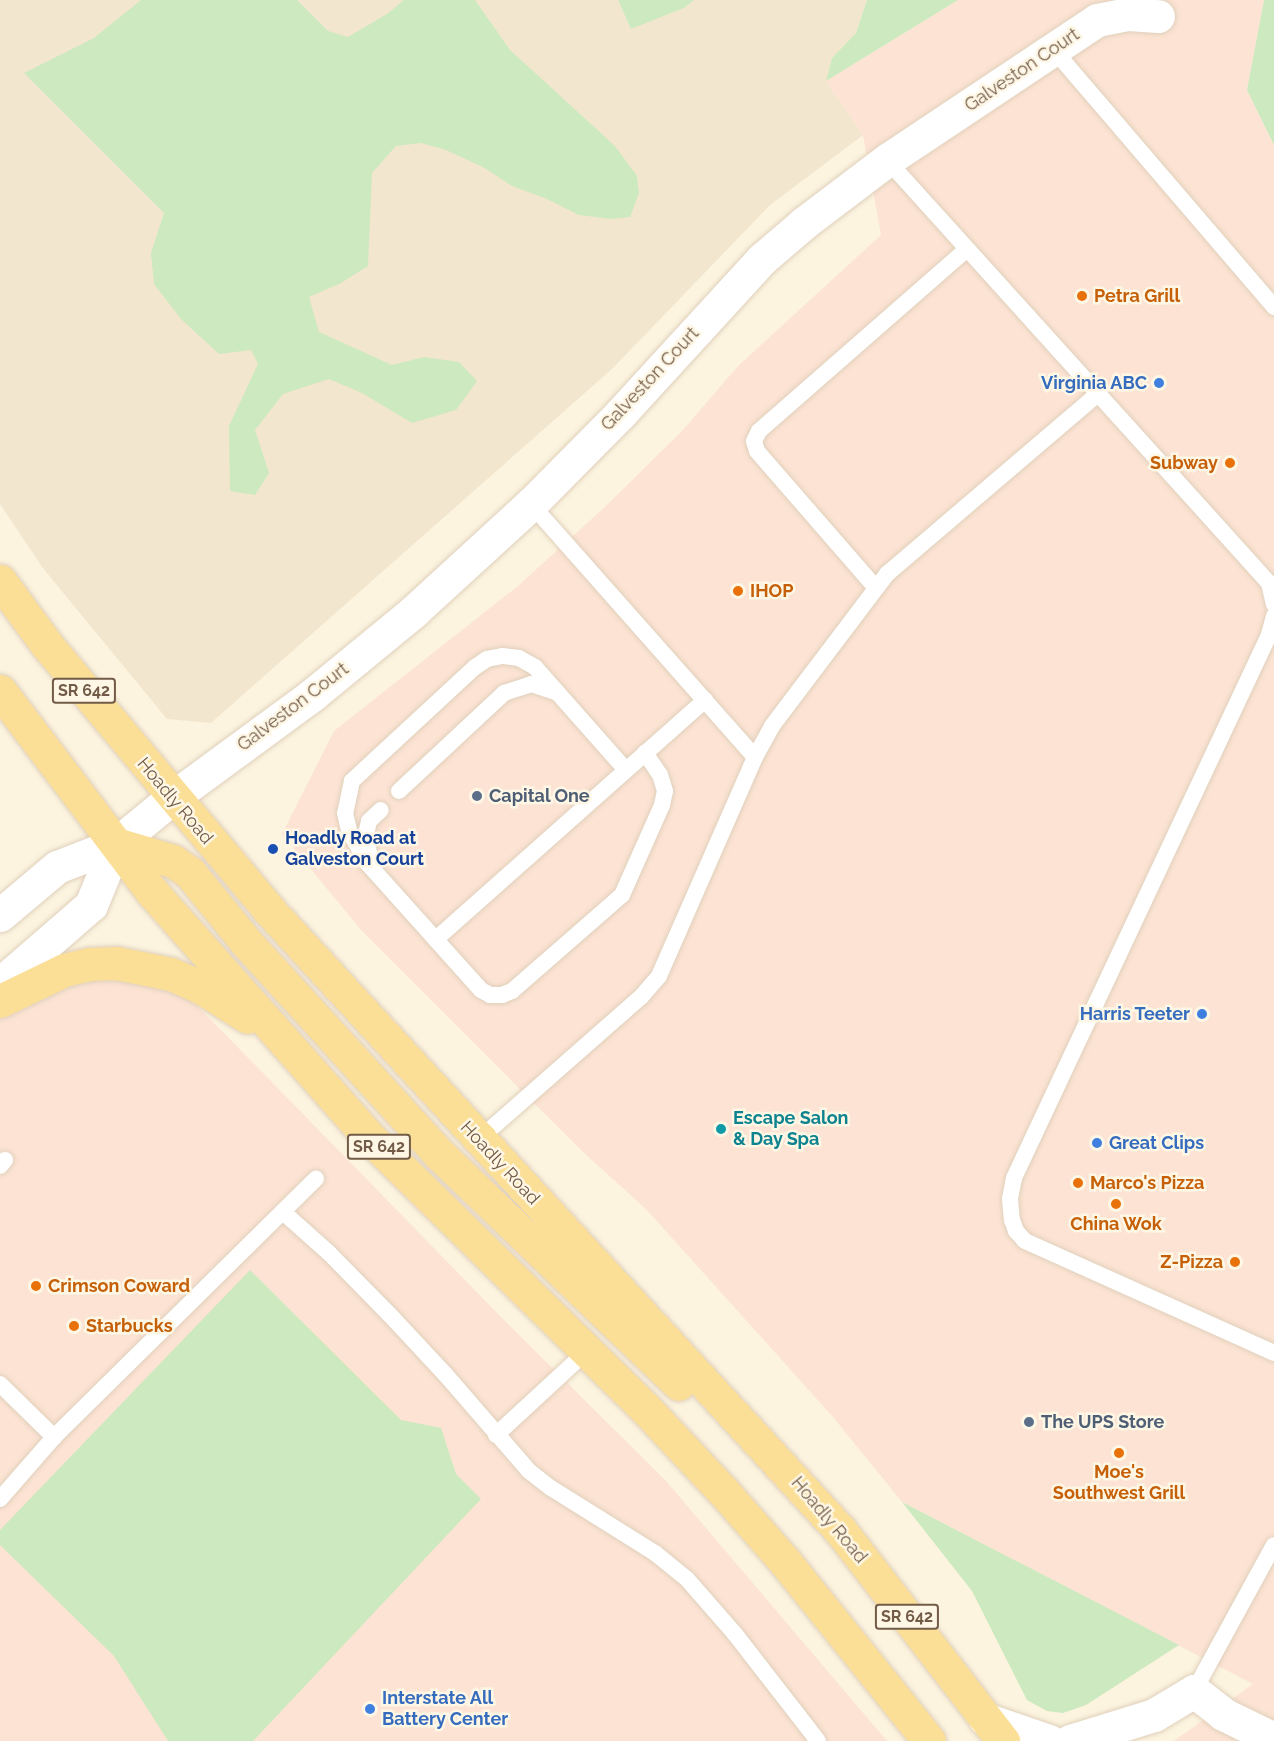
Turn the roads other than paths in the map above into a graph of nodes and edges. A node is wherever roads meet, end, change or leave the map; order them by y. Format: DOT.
graph roads {
  1 [pos="1158,16"];
  2 [pos="1053,49"];
  3 [pos="887,160"];
  4 [pos="967,249"];
  5 [pos="1274,306"];
  6 [pos="1098,394"];
  7 [pos="531,504"];
  8 [pos="0,581"];
  9 [pos="876,588"];
  10 [pos="1274,604"];
  11 [pos="1274,616"];
  12 [pos="0,691"];
  13 [pos="557,692"];
  14 [pos="705,700"];
  15 [pos="645,753"];
  16 [pos="755,757"];
  17 [pos="626,770"];
  18 [pos="399,792"];
  19 [pos="172,798"];
  20 [pos="381,810"];
  21 [pos="116,844"];
  22 [pos="378,875"];
  23 [pos="0,915"];
  24 [pos="436,939"];
  25 [pos="0,984"];
  26 [pos="0,1001"];
  27 [pos="283,1041"];
  28 [pos="478,1140"];
  29 [pos="316,1179"];
  30 [pos="283,1212"];
  31 [pos="587,1351"];
  32 [pos="1274,1353"];
  33 [pos="0,1384"];
  34 [pos="496,1435"];
  35 [pos="54,1437"];
  36 [pos="759,1440"];
  37 [pos="0,1499"];
  38 [pos="1274,1545"];
  39 [pos="1194,1691"];
  40 [pos="1154,1715"];
  41 [pos="994,1730"];
  42 [pos="1274,1739"];
  43 [pos="818,1741"];
  44 [pos="929,1741"];
  45 [pos="1049,1741"];
  46 [pos="1070,1741"];
  47 [pos="1133,1741"];
  1 -- 2 [label="street, Galveston Court"];
  2 -- 3 [label="street, Galveston Court"];
  2 -- 5 [label="lane"];
  3 -- 4 [label="lane"];
  3 -- 7 [label="street, Galveston Court"];
  4 -- 6 [label="lane"];
  4 -- 9 [label="lane"];
  6 -- 9 [label="lane"];
  6 -- 10 [label="lane"];
  7 -- 14 [label="lane"];
  7 -- 19 [label="street, Galveston Court"];
  8 -- 19 [label="main road, Hoadly Road / SR 642"];
  9 -- 16 [label="lane"];
  11 -- 32 [label="lane"];
  12 -- 21 [label="main road, SR 642"];
  13 -- 17 [label="lane"];
  13 -- 18 [label="lane"];
  13 -- 22 [label="lane"];
  14 -- 15 [label="lane"];
  14 -- 16 [label="lane"];
  15 -- 17 [label="lane"];
  15 -- 24 [label="lane"];
  16 -- 28 [label="lane"];
  17 -- 24 [label="lane"];
  19 -- 21 [label="street, Galveston Court"];
  19 -- 28 [label="main road, Hoadly Road / SR 642"];
  20 -- 22 [label="lane"];
  21 -- 23 [label="street"];
  21 -- 25 [label="street"];
  21 -- 27 [label="main road, SR 642"];
  21 -- 36 [label="main road"];
  22 -- 24 [label="lane"];
  26 -- 27 [label="main road"];
  27 -- 31 [label="main road, SR 642"];
  28 -- 36 [label="main road, Hoadly Road / SR 642"];
  29 -- 30 [label="lane"];
  30 -- 34 [label="lane"];
  30 -- 35 [label="lane"];
  31 -- 34 [label="lane"];
  31 -- 44 [label="main road, SR 642"];
  33 -- 35 [label="lane"];
  34 -- 43 [label="lane"];
  35 -- 37 [label="lane"];
  36 -- 41 [label="main road, Hoadly Road / SR 642"];
  38 -- 39 [label="lane"];
  39 -- 40 [label="street"];
  39 -- 42 [label="street"];
  40 -- 46 [label="street"];
  40 -- 47 [label="street"];
  41 -- 45 [label="street"];
}
